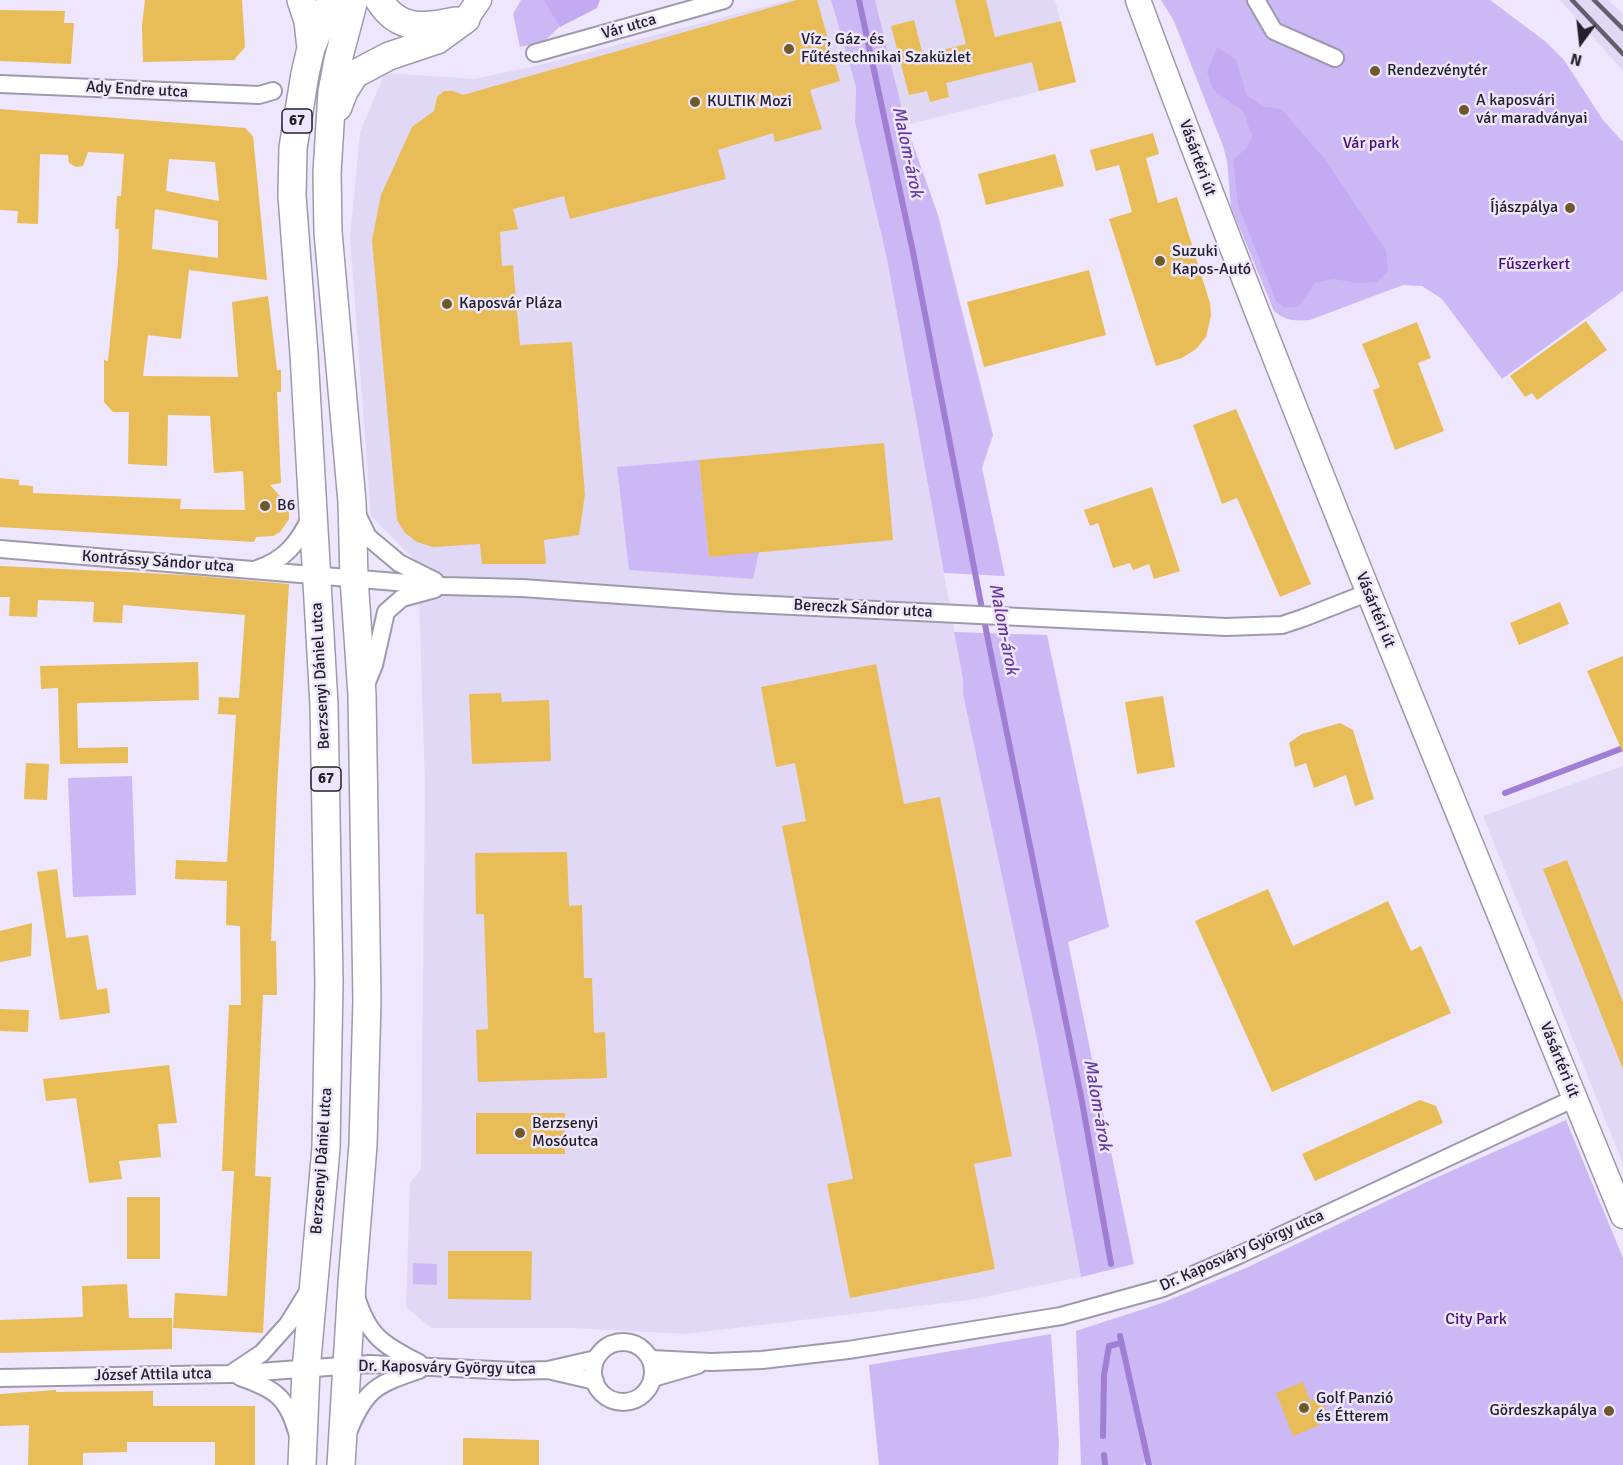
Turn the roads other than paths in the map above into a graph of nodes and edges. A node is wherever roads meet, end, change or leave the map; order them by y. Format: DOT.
graph roads {
  1 [pos="301,0"];
  2 [pos="332,0"];
  3 [pos="354,0"];
  4 [pos="379,0"];
  5 [pos="723,0"];
  6 [pos="1138,0"];
  7 [pos="1256,0"];
  8 [pos="473,10"];
  9 [pos="311,48"];
  10 [pos="535,53"];
  11 [pos="1335,58"];
  12 [pos="0,84"];
  13 [pos="273,91"];
  14 [pos="329,131"];
  15 [pos="352,502"];
  16 [pos="313,510"];
  17 [pos="0,549"];
  18 [pos="256,569"];
  19 [pos="316,575"];
  20 [pos="354,578"];
  21 [pos="444,586"];
  22 [pos="1367,593"];
  23 [pos="362,695"];
  24 [pos="1575,1098"];
  25 [pos="1623,1216"];
  26 [pos="314,1282"];
  27 [pos="352,1283"];
  28 [pos="596,1359"];
  29 [pos="651,1359"];
  30 [pos="711,1362"];
  31 [pos="346,1366"];
  32 [pos="428,1367"];
  33 [pos="306,1370"];
  34 [pos="548,1370"];
  35 [pos="230,1374"];
  36 [pos="0,1378"];
  37 [pos="652,1378"];
  38 [pos="595,1381"];
  39 [pos="302,1457"];
  40 [pos="341,1457"];
  1 -- 9 [label="main road"];
  2 -- 9 [label="main road, Berzsenyi Dániel utca / 67"];
  3 -- 14 [label="main road, 67"];
  4 -- 8 [label="main road"];
  5 -- 10 [label="street, Vár utca"];
  6 -- 22 [label="street, Vásártéri út"];
  7 -- 11 [label="street"];
  8 -- 14 [label="main road"];
  9 -- 16 [label="main road, Berzsenyi Dániel utca / 67"];
  12 -- 13 [label="street, Ady Endre utca"];
  14 -- 15 [label="main road, 67"];
  15 -- 20 [label="main road, 67"];
  15 -- 21 [label="street"];
  16 -- 18 [label="street"];
  16 -- 19 [label="main road, Berzsenyi Dániel utca / 67"];
  17 -- 18 [label="street, Kontrássy Sándor utca"];
  18 -- 19 [label="street, Kontrássy Sándor utca"];
  19 -- 20 [label="street, Kontrássy Sándor utca"];
  19 -- 26 [label="main road, Berzsenyi Dániel utca / 67"];
  20 -- 21 [label="street, Bereczk Sándor utca"];
  20 -- 23 [label="main road, 67"];
  21 -- 22 [label="street, Bereczk Sándor utca"];
  21 -- 23 [label="street"];
  22 -- 24 [label="street, Vásártéri út"];
  23 -- 27 [label="main road, 67"];
  24 -- 25 [label="street, Vásártéri út"];
  24 -- 30 [label="street, Dr. Kaposváry György utca"];
  26 -- 33 [label="main road, Berzsenyi Dániel utca / 67"];
  26 -- 35 [label="street"];
  27 -- 31 [label="main road, 67"];
  27 -- 32 [label="street"];
  28 -- 29 [label="street"];
  28 -- 34 [label="street, Dr. Kaposváry György utca"];
  28 -- 38 [label="street"];
  29 -- 30 [label="street, Dr. Kaposváry György utca"];
  29 -- 37 [label="street"];
  30 -- 37 [label="street, Dr. Kaposváry György utca"];
  31 -- 32 [label="street, Dr. Kaposváry György utca"];
  31 -- 33 [label="street, Dr. Kaposváry György utca"];
  31 -- 40 [label="main road, 67"];
  32 -- 34 [label="street, Dr. Kaposváry György utca"];
  32 -- 40 [label="street"];
  33 -- 35 [label="street, József Attila utca"];
  33 -- 39 [label="main road, Berzsenyi Dániel utca / 67"];
  34 -- 38 [label="street, Dr. Kaposváry György utca"];
  35 -- 36 [label="street, József Attila utca"];
  35 -- 39 [label="street"];
  37 -- 38 [label="street"];
}
